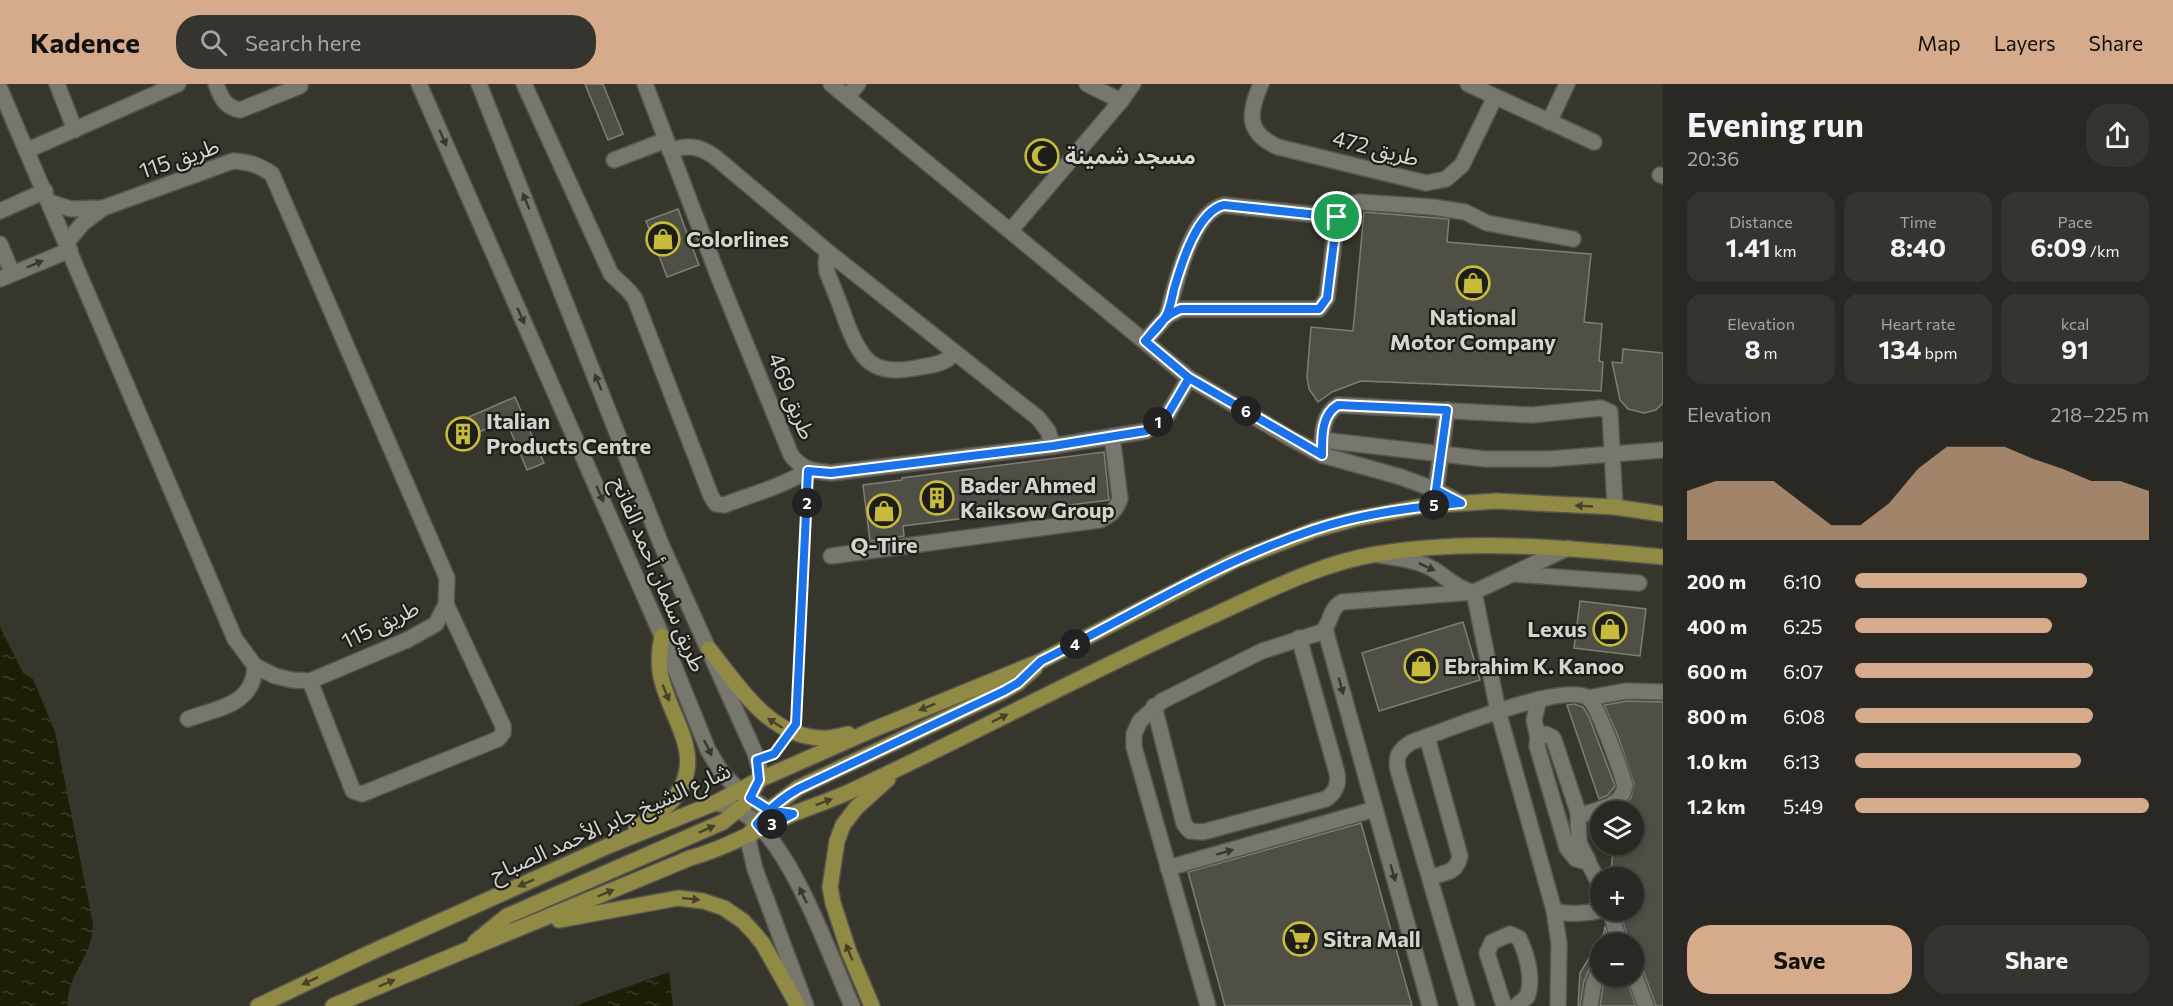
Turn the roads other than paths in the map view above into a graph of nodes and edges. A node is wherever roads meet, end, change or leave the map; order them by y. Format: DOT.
graph roads {
  1 [pos="57,84"];
  2 [pos="178,84"];
  3 [pos="216,84"];
  4 [pos="419,84"];
  5 [pos="479,84"];
  6 [pos="524,84"];
  7 [pos="645,84"];
  8 [pos="831,84"];
  9 [pos="858,84"];
  10 [pos="1087,84"];
  11 [pos="1133,84"];
  12 [pos="1261,84"];
  13 [pos="1468,84"];
  14 [pos="1566,84"];
  15 [pos="300,86"];
  16 [pos="1106,88"];
  17 [pos="847,97"];
  18 [pos="1495,97"];
  19 [pos="1121,100"];
  20 [pos="2,101"];
  21 [pos="1549,122"];
  22 [pos="75,130"];
  23 [pos="1594,142"];
  24 [pos="668,145"];
  25 [pos="28,150"];
  26 [pos="614,160"];
  27 [pos="1436,182"];
  28 [pos="47,196"];
  29 [pos="1432,207"];
  30 [pos="103,208"];
  31 [pos="0,211"];
  32 [pos="1337,217"];
  33 [pos="1011,230"];
  34 [pos="1573,238"];
  35 [pos="0,244"];
  36 [pos="68,246"];
  37 [pos="828,252"];
  38 [pos="6,276"];
  39 [pos="1167,316"];
  40 [pos="1145,341"];
  41 [pos="954,353"];
  42 [pos="1189,378"];
  43 [pos="1447,410"];
  44 [pos="1112,436"];
  45 [pos="1053,446"];
  46 [pos="1322,447"];
  47 [pos="1663,450"];
  48 [pos="1440,454"];
  49 [pos="1613,454"];
  50 [pos="808,471"];
  51 [pos="1436,490"];
  52 [pos="1461,503"];
  53 [pos="1615,507"];
  54 [pos="1663,514"];
  55 [pos="1568,548"];
  56 [pos="1376,554"];
  57 [pos="831,556"];
  58 [pos="1663,557"];
  59 [pos="1514,574"];
  60 [pos="1639,583"];
  61 [pos="1474,592"];
  62 [pos="446,604"];
  63 [pos="1325,629"];
  64 [pos="662,636"];
  65 [pos="1299,638"];
  66 [pos="709,649"];
  67 [pos="1041,661"];
  68 [pos="255,666"];
  69 [pos="310,681"];
  70 [pos="1663,692"];
  71 [pos="1588,698"];
  72 [pos="1539,699"];
  73 [pos="1154,706"];
  74 [pos="1498,711"];
  75 [pos="188,719"];
  76 [pos="872,730"];
  77 [pos="1427,737"];
  78 [pos="1538,738"];
  79 [pos="903,765"];
  80 [pos="759,780"];
  81 [pos="745,794"];
  82 [pos="715,803"];
  83 [pos="1375,809"];
  84 [pos="769,810"];
  85 [pos="738,811"];
  86 [pos="793,814"];
  87 [pos="1579,816"];
  88 [pos="756,830"];
  89 [pos="608,846"];
  90 [pos="1588,862"];
  91 [pos="1591,867"];
  92 [pos="1168,868"];
  93 [pos="1430,877"];
  94 [pos="1554,910"];
  95 [pos="1590,912"];
  96 [pos="1590,915"];
  97 [pos="530,925"];
  98 [pos="1558,934"];
  99 [pos="468,948"];
  100 [pos="1593,987"];
  101 [pos="1639,987"];
  102 [pos="258,1006"];
  103 [pos="333,1006"];
  104 [pos="798,1006"];
  105 [pos="806,1006"];
  106 [pos="852,1006"];
  107 [pos="872,1006"];
  108 [pos="1208,1006"];
  109 [pos="1430,1006"];
  110 [pos="1467,1006"];
  111 [pos="1504,1006"];
  112 [pos="1516,1006"];
  113 [pos="1557,1006"];
  114 [pos="1590,1006"];
  115 [pos="1646,1006"];
  1 -- 22 [label="street"];
  2 -- 22 [label="street"];
  3 -- 15 [label="street"];
  4 -- 64 [label="street, طريق سلمان أحمد الفاتح, one-way"];
  66 -- 5 [label="street, طريق سلمان أحمد الفاتح, one-way"];
  6 -- 50 [label="street"];
  7 -- 24 [label="street, طريق 469"];
  8 -- 17 [label="street"];
  9 -- 17 [label="street"];
  10 -- 16 [label="street"];
  11 -- 19 [label="street"];
  12 -- 27 [label="street, طريق 472"];
  13 -- 18 [label="street"];
  14 -- 21 [label="street"];
  16 -- 19 [label="street"];
  17 -- 33 [label="street"];
  18 -- 21 [label="street"];
  18 -- 27 [label="street, طريق 472"];
  19 -- 33 [label="street"];
  20 -- 25 [label="street"];
  21 -- 23 [label="street"];
  22 -- 25 [label="street"];
  24 -- 26 [label="street"];
  24 -- 37 [label="street"];
  24 -- 50 [label="street, طريق 469"];
  25 -- 28 [label="street"];
  27 -- 29 [label="street"];
  28 -- 30 [label="street, طريق 115"];
  28 -- 31 [label="street"];
  28 -- 36 [label="street"];
  29 -- 32 [label="street"];
  29 -- 34 [label="street"];
  30 -- 36 [label="street, طريق 115"];
  30 -- 62 [label="street, طريق 115"];
  32 -- 39 [label="street"];
  32 -- 39 [label="street"];
  33 -- 40 [label="street"];
  35 -- 38 [label="street"];
  38 -- 36 [label="street, one-way"];
  36 -- 68 [label="street"];
  37 -- 41 [label="street"];
  37 -- 41 [label="street"];
  39 -- 40 [label="street"];
  40 -- 42 [label="street"];
  41 -- 45 [label="street"];
  42 -- 44 [label="street, طريق 469"];
  42 -- 46 [label="street"];
  43 -- 46 [label="street"];
  43 -- 48 [label="street"];
  43 -- 49 [label="street"];
  44 -- 45 [label="street, طريق 469"];
  44 -- 57 [label="street"];
  45 -- 50 [label="street, طريق 469"];
  46 -- 48 [label="street"];
  46 -- 51 [label="street"];
  47 -- 49 [label="street"];
  48 -- 49 [label="street"];
  48 -- 51 [label="street"];
  49 -- 53 [label="street"];
  51 -- 52 [label="street"];
  53 -- 52 [label="main road, شارع الشيخ جابر الأحمد الصباح, one-way"];
  52 -- 67 [label="main road, شارع الشيخ جابر الأحمد الصباح"];
  53 -- 54 [label="main road, شارع الشيخ جابر الأحمد الصباح"];
  55 -- 56 [label="main road"];
  55 -- 58 [label="main road"];
  55 -- 59 [label="street"];
  56 -- 61 [label="street, one-way"];
  79 -- 56 [label="main road, one-way"];
  59 -- 60 [label="street"];
  59 -- 61 [label="street"];
  61 -- 63 [label="street"];
  61 -- 74 [label="street"];
  62 -- 69 [label="street, طريق 115"];
  62 -- 69 [label="street"];
  63 -- 65 [label="street"];
  63 -- 83 [label="street, one-way"];
  64 -- 81 [label="street, طريق سلمان أحمد الفاتح, one-way"];
  64 -- 89 [label="main road, one-way"];
  65 -- 73 [label="street"];
  65 -- 73 [label="street"];
  76 -- 66 [label="main road, one-way"];
  66 -- 80 [label="street, طريق سلمان أحمد الفاتح"];
  67 -- 76 [label="main road, شارع الشيخ جابر الأحمد الصباح, one-way"];
  67 -- 84 [label="main road"];
  68 -- 69 [label="street"];
  68 -- 75 [label="street"];
  70 -- 71 [label="street"];
  71 -- 72 [label="street"];
  71 -- 87 [label="street"];
  72 -- 74 [label="street"];
  72 -- 78 [label="street"];
  73 -- 92 [label="street"];
  74 -- 77 [label="street"];
  74 -- 94 [label="street"];
  76 -- 80 [label="main road, شارع الشيخ جابر الأحمد الصباح"];
  77 -- 93 [label="street"];
  77 -- 93 [label="street"];
  78 -- 87 [label="street"];
  78 -- 90 [label="street"];
  86 -- 79 [label="main road, one-way"];
  107 -- 79 [label="main road, one-way"];
  80 -- 81 [label="main road, شارع الشيخ جابر الأحمد الصباح"];
  81 -- 82 [label="main road, شارع الشيخ جابر الأحمد الصباح"];
  81 -- 84 [label="street, طريق سلمان أحمد الفاتح"];
  81 -- 85 [label="main road"];
  82 -- 85 [label="street"];
  82 -- 89 [label="main road, شارع الشيخ جابر الأحمد الصباح"];
  92 -- 83 [label="street, one-way"];
  83 -- 109 [label="street, one-way"];
  84 -- 86 [label="street, طريق سلمان أحمد الفاتح"];
  84 -- 88 [label="main road"];
  85 -- 88 [label="street"];
  99 -- 85 [label="main road, one-way"];
  86 -- 88 [label="main road"];
  87 -- 90 [label="street"];
  97 -- 88 [label="main road, one-way"];
  88 -- 105 [label="street"];
  106 -- 88 [label="street, one-way"];
  89 -- 102 [label="main road, شارع الشيخ جابر الأحمد الصباح, one-way"];
  90 -- 91 [label="street"];
  92 -- 108 [label="street"];
  93 -- 110 [label="street"];
  94 -- 95 [label="street"];
  94 -- 98 [label="street"];
  96 -- 98 [label="street"];
  97 -- 99 [label="main road"];
  97 -- 104 [label="main road, one-way"];
  98 -- 113 [label="street"];
  103 -- 99 [label="main road, one-way"];
  100 -- 114 [label="street"];
  101 -- 115 [label="street"];
  111 -- 112 [label="street"];
}
